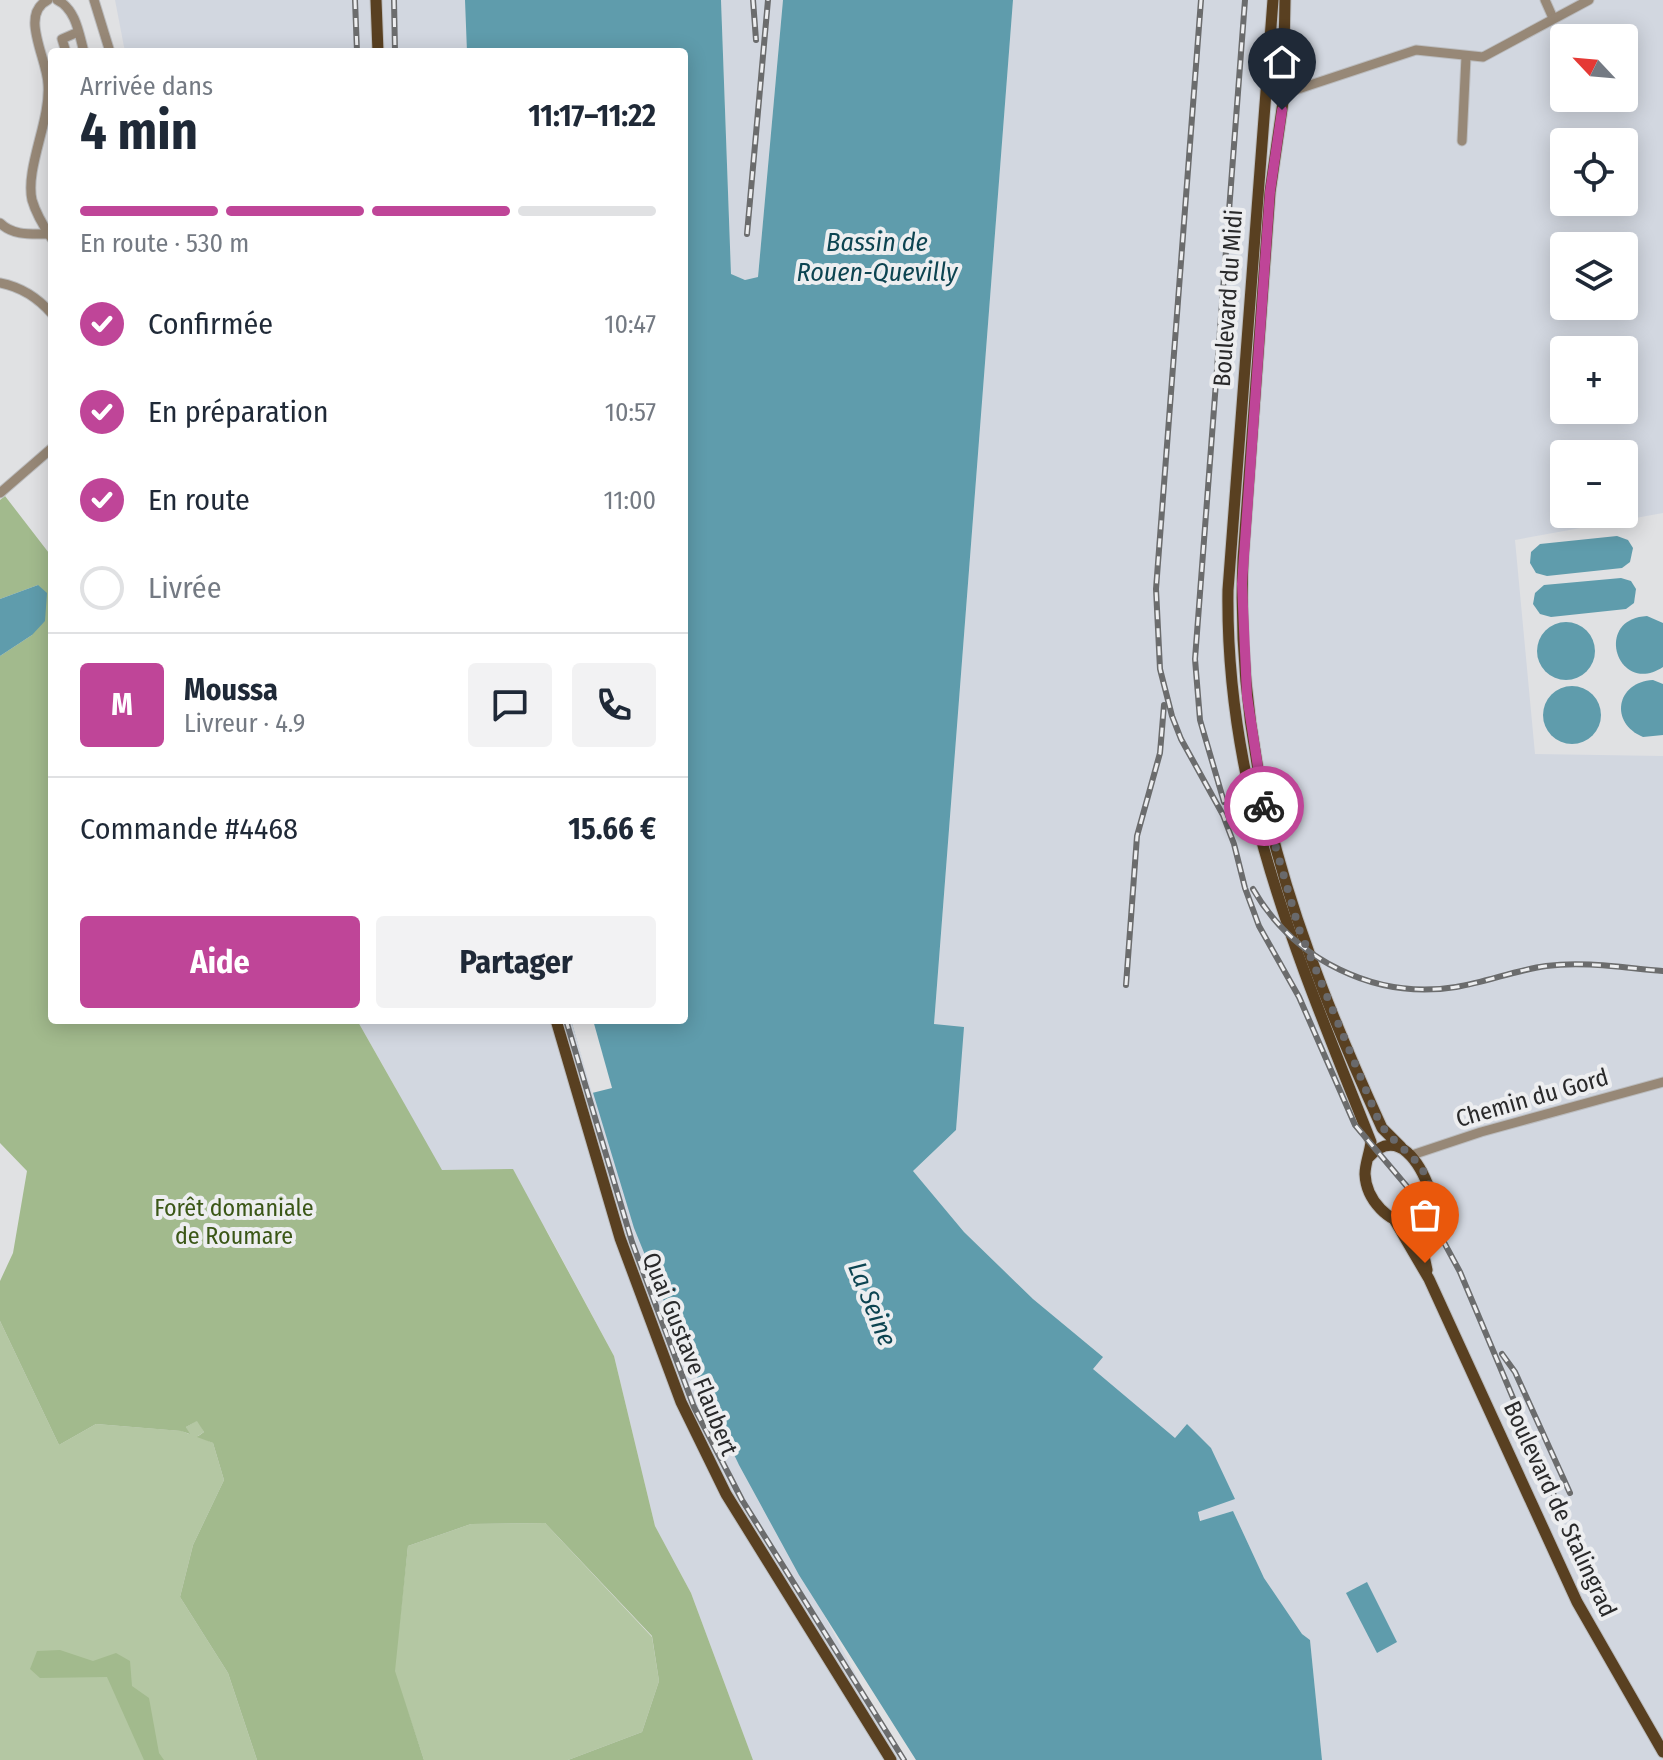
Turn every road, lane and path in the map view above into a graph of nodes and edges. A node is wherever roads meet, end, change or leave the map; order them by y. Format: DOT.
graph roads {
  1 [pos="48,0"];
  2 [pos="57,0"];
  3 [pos="94,0"];
  4 [pos="376,0"];
  5 [pos="1274,0"];
  6 [pos="1285,0"];
  7 [pos="1545,0"];
  8 [pos="1589,0"];
  9 [pos="1553,18"];
  10 [pos="78,32"];
  11 [pos="65,48"];
  12 [pos="83,48"];
  13 [pos="109,48"];
  14 [pos="378,48"];
  15 [pos="1463,56"];
  16 [pos="48,84"];
  17 [pos="48,84"];
  18 [pos="1274,96"];
  19 [pos="48,107"];
  20 [pos="48,107"];
  21 [pos="1462,141"];
  22 [pos="0,223"];
  23 [pos="48,232"];
  24 [pos="48,236"];
  25 [pos="0,283"];
  26 [pos="48,310"];
  27 [pos="48,451"];
  28 [pos="0,493"];
  29 [pos="1228,600"];
  30 [pos="1243,696"];
  31 [pos="1235,718"];
  32 [pos="557,1024"];
  33 [pos="1663,1082"];
  34 [pos="1401,1147"];
  35 [pos="1412,1155"];
  36 [pos="1369,1157"];
  37 [pos="1424,1211"];
  38 [pos="1395,1221"];
  39 [pos="1429,1279"];
  40 [pos="1663,1752"];
  41 [pos="891,1760"];
  1 -- 16 [label="street"];
  2 -- 10 [label="street"];
  3 -- 13 [label="street"];
  4 -- 14 [label="main road"];
  5 -- 18 [label="main road, Boulevard du Midi"];
  6 -- 18 [label="main road, Boulevard du Midi"];
  7 -- 9 [label="street"];
  8 -- 9 [label="street"];
  9 -- 15 [label="street"];
  10 -- 11 [label="street"];
  10 -- 12 [label="street"];
  15 -- 18 [label="street"];
  15 -- 21 [label="street"];
  17 -- 19 [label="street"];
  18 -- 29 [label="main road, Boulevard du Midi"];
  18 -- 30 [label="main road, Boulevard du Midi"];
  20 -- 23 [label="street"];
  22 -- 24 [label="street"];
  25 -- 26 [label="street"];
  27 -- 28 [label="street"];
  29 -- 30 [label="main road, Boulevard du Midi"];
  29 -- 31 [label="main road, Boulevard du Midi"];
  30 -- 31 [label="main road, Boulevard du Midi"];
  30 -- 34 [label="main road, Boulevard du Midi"];
  31 -- 36 [label="main road, Boulevard du Midi"];
  32 -- 41 [label="main road, Quai Gustave Flaubert"];
  33 -- 35 [label="street, Chemin du Gord"];
  34 -- 35 [label="main road"];
  34 -- 36 [label="main road"];
  35 -- 37 [label="main road"];
  36 -- 38 [label="main road"];
  37 -- 38 [label="main road"];
  37 -- 39 [label="main road, Boulevard de Stalingrad"];
  38 -- 39 [label="main road, Boulevard de Stalingrad"];
  39 -- 40 [label="main road, Boulevard de Stalingrad"];
}
